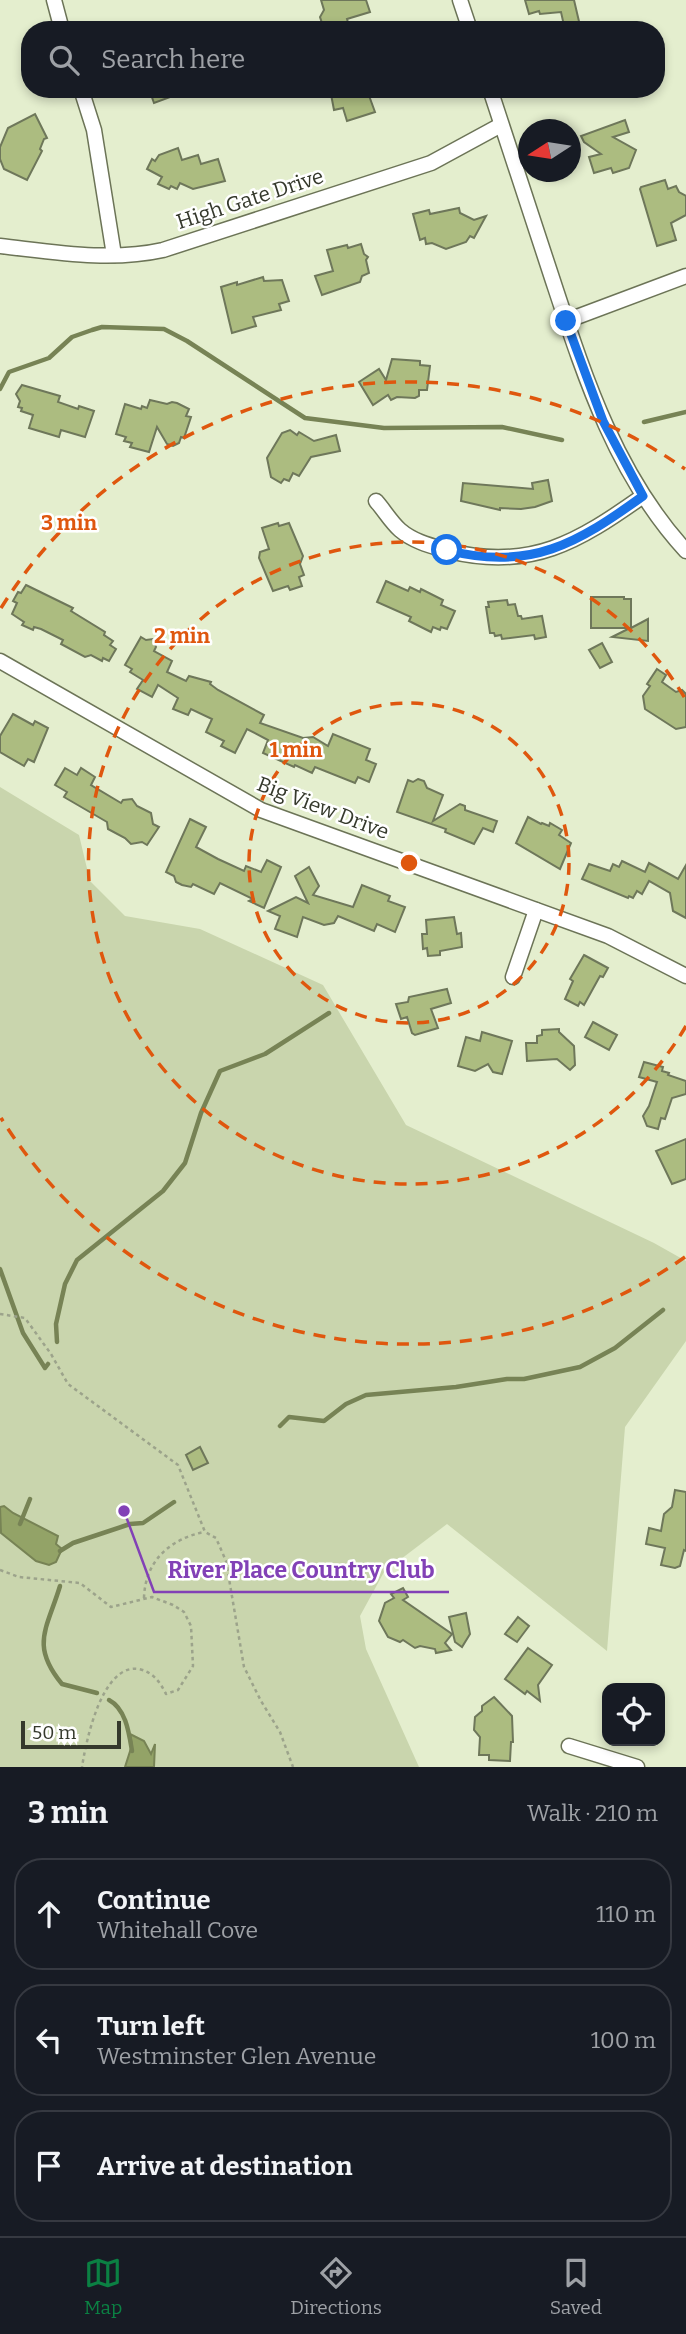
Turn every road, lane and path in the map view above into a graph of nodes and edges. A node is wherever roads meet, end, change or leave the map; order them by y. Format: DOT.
graph roads {
  1 [pos="54,0"];
  2 [pos="460,0"];
  3 [pos="60,21"];
  4 [pos="467,21"];
  5 [pos="84,98"];
  6 [pos="492,98"];
  7 [pos="501,125"];
  8 [pos="0,246"];
  9 [pos="114,255"];
  10 [pos="686,276"];
  11 [pos="566,321"];
  12 [pos="643,496"];
  13 [pos="376,501"];
  14 [pos="686,551"];
  15 [pos="0,661"];
  16 [pos="536,910"];
  17 [pos="513,976"];
  18 [pos="686,976"];
  19 [pos="0,1314"];
  20 [pos="205,1532"];
  21 [pos="0,1570"];
  22 [pos="144,1598"];
  23 [pos="569,1746"];
  24 [pos="82,1767"];
  25 [pos="293,1767"];
  26 [pos="637,1767"];
  1 -- 3 [label="street"];
  2 -- 4 [label="street"];
  5 -- 9 [label="street"];
  6 -- 7 [label="street"];
  7 -- 9 [label="street, High Gate Drive"];
  7 -- 11 [label="street"];
  8 -- 9 [label="street, High Gate Drive"];
  10 -- 11 [label="street"];
  11 -- 12 [label="street"];
  12 -- 13 [label="street"];
  12 -- 14 [label="street"];
  15 -- 16 [label="street, Big View Drive"];
  16 -- 17 [label="street"];
  16 -- 18 [label="street, Big View Drive"];
  19 -- 20 [label="path"];
  20 -- 22 [label="path"];
  20 -- 25 [label="path"];
  21 -- 22 [label="path"];
  22 -- 24 [label="path"];
  23 -- 26 [label="street"];
}
